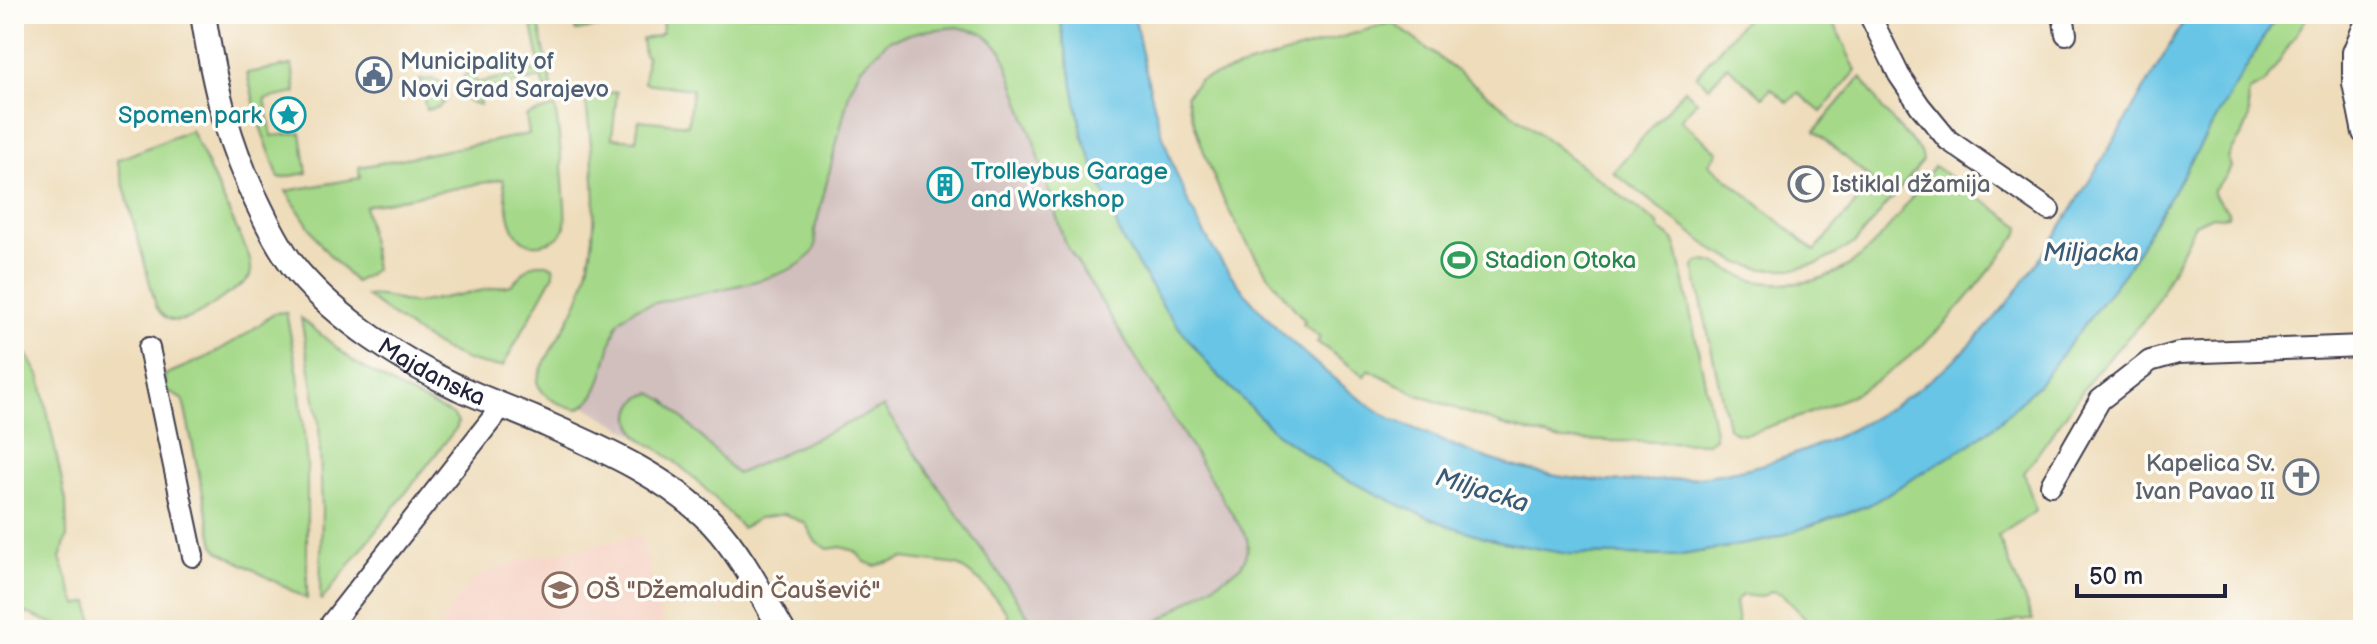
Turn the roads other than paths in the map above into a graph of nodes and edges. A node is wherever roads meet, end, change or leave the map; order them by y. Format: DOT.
graph roads {
  1 [pos="203,14"];
  2 [pos="1869,14"];
  3 [pos="2363,28"];
  4 [pos="2363,133"];
  5 [pos="2049,210"];
  6 [pos="2363,346"];
  7 [pos="149,348"];
  8 [pos="503,405"];
  9 [pos="2051,485"];
  10 [pos="193,556"];
  11 [pos="328,630"];
  12 [pos="782,630"];
  1 -- 8 [label="street, Majdanska"];
  2 -- 5 [label="street"];
  3 -- 4 [label="street"];
  6 -- 9 [label="street"];
  7 -- 10 [label="street"];
  8 -- 11 [label="street"];
  8 -- 12 [label="street, Majdanska"];
}
